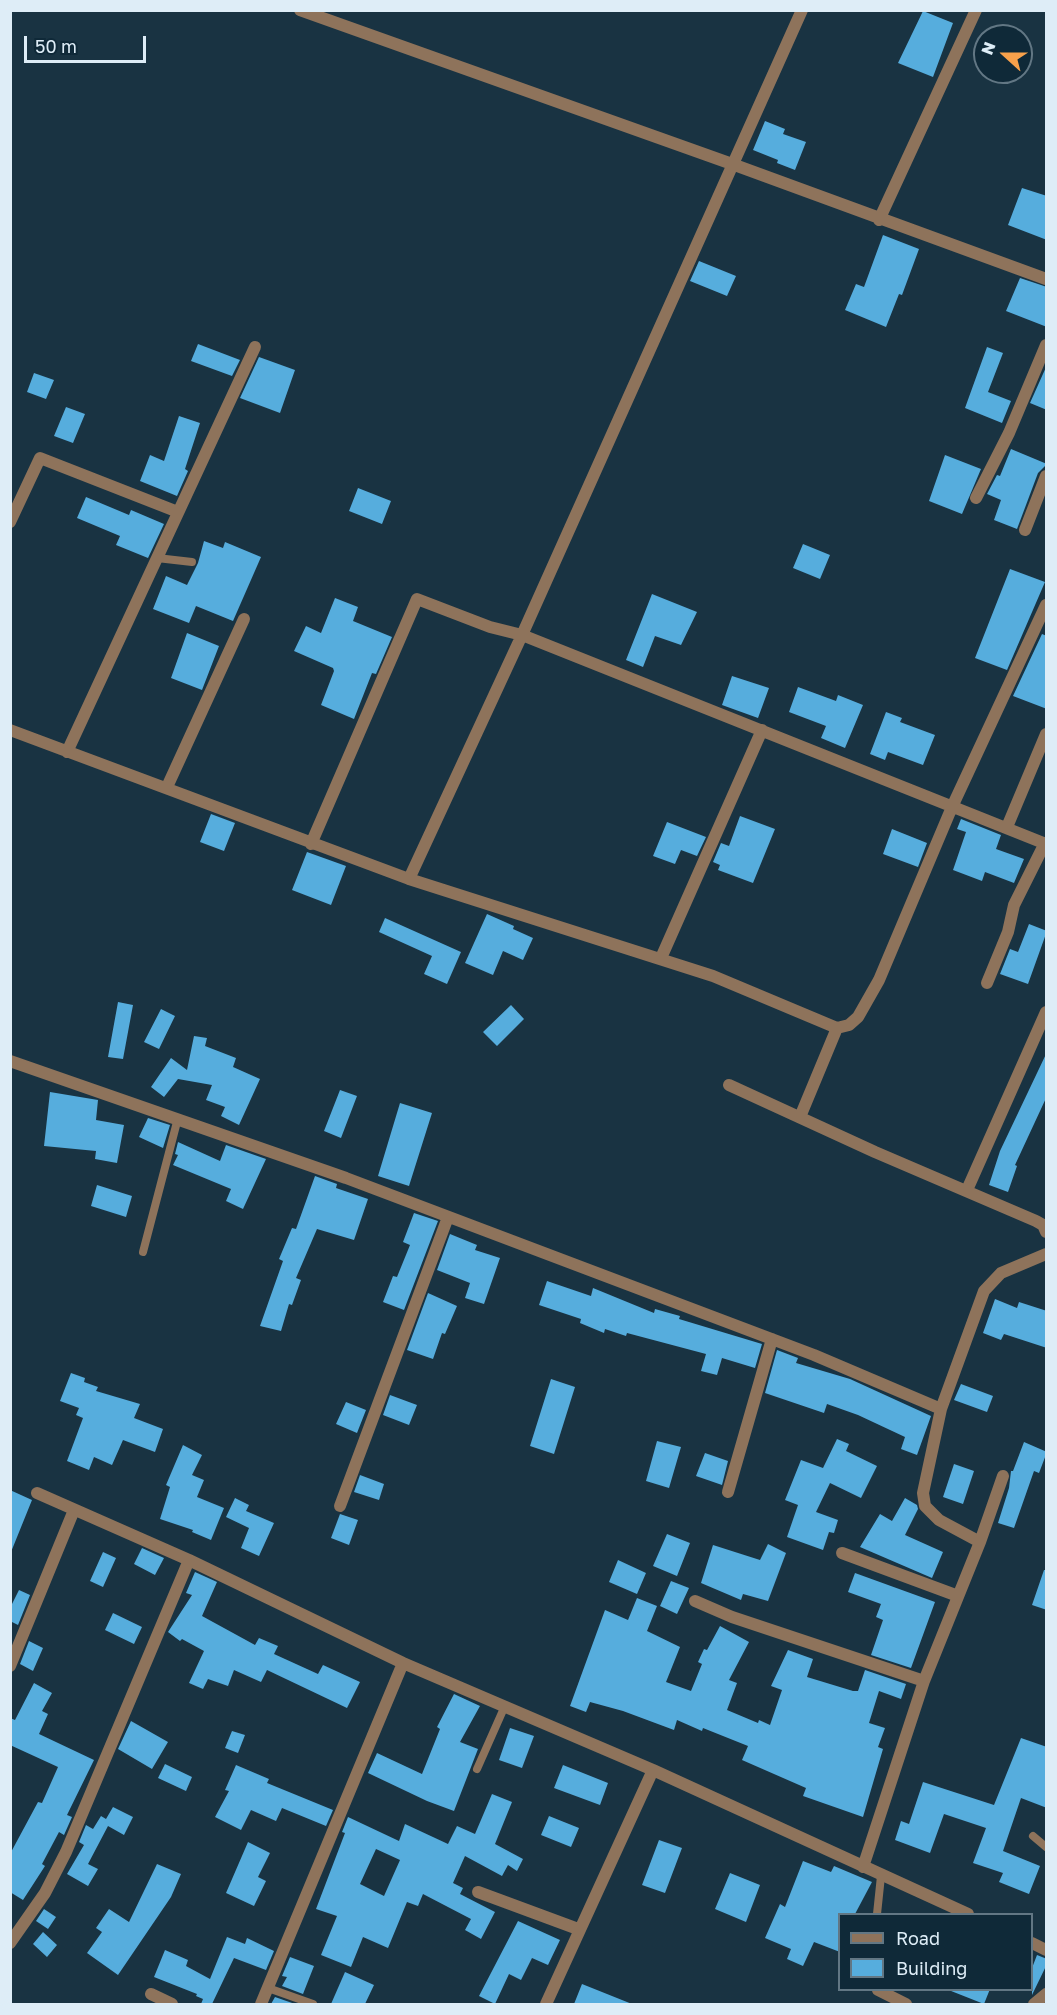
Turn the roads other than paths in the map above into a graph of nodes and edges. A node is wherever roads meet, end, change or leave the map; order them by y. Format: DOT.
graph roads {
  1 [pos="300,10"];
  2 [pos="802,10"];
  3 [pos="976,10"];
  4 [pos="732,164"];
  5 [pos="879,220"];
  6 [pos="1047,279"];
  7 [pos="1047,345"];
  8 [pos="255,347"];
  9 [pos="1047,476"];
  10 [pos="976,498"];
  11 [pos="178,512"];
  12 [pos="10,522"];
  13 [pos="1025,530"];
  14 [pos="157,558"];
  15 [pos="192,562"];
  16 [pos="1047,605"];
  17 [pos="244,619"];
  18 [pos="522,635"];
  19 [pos="10,730"];
  20 [pos="762,730"];
  21 [pos="1047,734"];
  22 [pos="67,752"];
  23 [pos="167,787"];
  24 [pos="952,807"];
  25 [pos="1007,827"];
  26 [pos="1046,843"];
  27 [pos="311,844"];
  28 [pos="409,879"];
  29 [pos="661,958"];
  30 [pos="987,983"];
  31 [pos="1047,1012"];
  32 [pos="837,1028"];
  33 [pos="10,1061"];
  34 [pos="729,1085"];
  35 [pos="800,1117"];
  36 [pos="178,1118"];
  37 [pos="967,1190"];
  38 [pos="448,1217"];
  39 [pos="1047,1232"];
  40 [pos="143,1252"];
  41 [pos="1047,1254"];
  42 [pos="772,1339"];
  43 [pos="941,1409"];
  44 [pos="1003,1476"];
  45 [pos="728,1492"];
  46 [pos="37,1493"];
  47 [pos="340,1506"];
  48 [pos="74,1510"];
  49 [pos="980,1542"];
  50 [pos="842,1553"];
  51 [pos="189,1560"];
  52 [pos="958,1596"];
  53 [pos="695,1601"];
  54 [pos="403,1663"];
  55 [pos="10,1666"];
  56 [pos="924,1681"];
  57 [pos="504,1708"];
  58 [pos="477,1769"];
  59 [pos="653,1770"];
  60 [pos="1033,1836"];
  61 [pos="1047,1847"];
  62 [pos="863,1867"];
  63 [pos="881,1876"];
  64 [pos="478,1892"];
  65 [pos="877,1913"];
  66 [pos="966,1913"];
  67 [pos="578,1929"];
  68 [pos="10,1942"];
  69 [pos="1033,1943"];
  70 [pos="1047,1950"];
  71 [pos="268,1988"];
  72 [pos="882,1991"];
  73 [pos="151,1994"];
  74 [pos="1047,1994"];
  75 [pos="172,2004"];
  76 [pos="261,2004"];
  77 [pos="313,2004"];
  78 [pos="546,2004"];
  79 [pos="906,2004"];
  80 [pos="1034,2004"];
  1 -- 4 [label="street"];
  2 -- 4 [label="street"];
  3 -- 5 [label="street"];
  4 -- 5 [label="street"];
  4 -- 18 [label="street"];
  5 -- 6 [label="street"];
  7 -- 10 [label="street"];
  8 -- 11 [label="street"];
  9 -- 13 [label="street"];
  11 -- 12 [label="street"];
  11 -- 14 [label="street"];
  14 -- 15 [label="lane"];
  14 -- 22 [label="street"];
  16 -- 24 [label="street"];
  17 -- 23 [label="street"];
  18 -- 20 [label="street"];
  18 -- 27 [label="street"];
  18 -- 28 [label="street"];
  19 -- 22 [label="street"];
  20 -- 24 [label="street"];
  20 -- 29 [label="street"];
  21 -- 25 [label="street"];
  22 -- 23 [label="street"];
  23 -- 27 [label="street"];
  24 -- 25 [label="street"];
  24 -- 32 [label="street"];
  25 -- 26 [label="street"];
  26 -- 30 [label="street"];
  27 -- 28 [label="street"];
  28 -- 29 [label="street"];
  29 -- 32 [label="street"];
  31 -- 37 [label="street"];
  32 -- 35 [label="street"];
  33 -- 36 [label="street"];
  34 -- 35 [label="street"];
  35 -- 37 [label="street"];
  36 -- 38 [label="street"];
  36 -- 40 [label="lane"];
  37 -- 39 [label="street"];
  38 -- 42 [label="street"];
  38 -- 47 [label="street"];
  41 -- 43 [label="street"];
  42 -- 43 [label="street"];
  42 -- 45 [label="street"];
  43 -- 49 [label="street"];
  44 -- 49 [label="street"];
  46 -- 48 [label="street"];
  48 -- 51 [label="street"];
  48 -- 55 [label="street"];
  49 -- 52 [label="street"];
  50 -- 52 [label="street"];
  51 -- 54 [label="street"];
  51 -- 68 [label="street"];
  52 -- 56 [label="street"];
  53 -- 56 [label="street"];
  54 -- 57 [label="street"];
  54 -- 71 [label="street"];
  56 -- 62 [label="street"];
  57 -- 58 [label="lane"];
  57 -- 59 [label="street"];
  59 -- 62 [label="street"];
  59 -- 67 [label="street"];
  60 -- 61 [label="lane"];
  62 -- 63 [label="street"];
  63 -- 65 [label="lane"];
  63 -- 66 [label="street"];
  64 -- 67 [label="street"];
  67 -- 78 [label="street"];
  69 -- 70 [label="street"];
  71 -- 76 [label="street"];
  71 -- 77 [label="lane"];
  72 -- 79 [label="street"];
  73 -- 75 [label="street"];
  74 -- 80 [label="street"];
}
